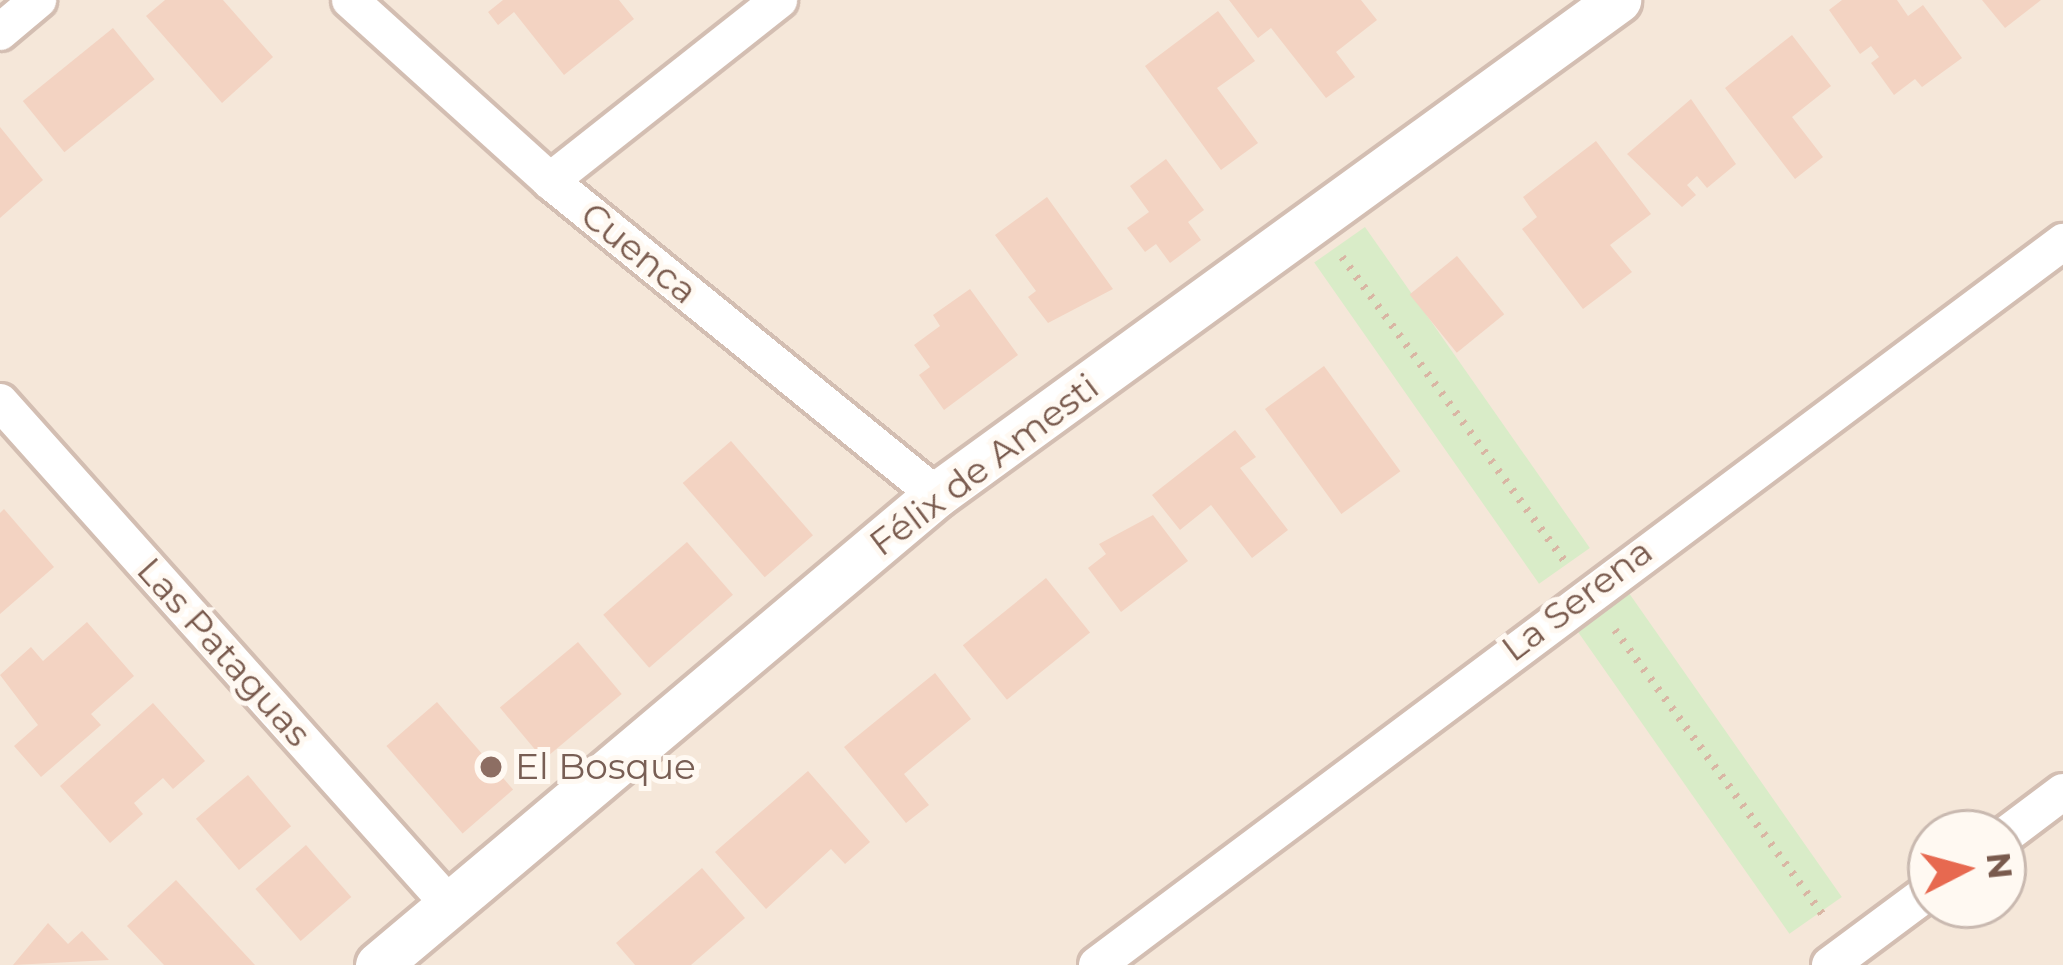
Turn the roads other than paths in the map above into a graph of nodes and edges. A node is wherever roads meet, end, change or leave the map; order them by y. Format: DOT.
graph roads {
  1 [pos="38,0"];
  2 [pos="350,0"];
  3 [pos="779,0"];
  4 [pos="1604,4"];
  5 [pos="0,32"];
  6 [pos="550,181"];
  7 [pos="2063,242"];
  8 [pos="0,402"];
  9 [pos="936,495"];
  10 [pos="2063,792"];
  11 [pos="2027,819"];
  12 [pos="448,903"];
  13 [pos="1907,908"];
  14 [pos="377,965"];
  15 [pos="1097,965"];
  16 [pos="1830,965"];
  1 -- 5 [label="street"];
  2 -- 6 [label="street, Cuenca"];
  3 -- 6 [label="street"];
  4 -- 9 [label="street, Félix de Amesti"];
  6 -- 9 [label="street, Cuenca"];
  7 -- 15 [label="street, La Serena"];
  8 -- 12 [label="street, Las Pataguas"];
  9 -- 12 [label="street, Félix de Amesti"];
  10 -- 11 [label="street"];
  12 -- 14 [label="street, Félix de Amesti"];
  13 -- 16 [label="street"];
}
